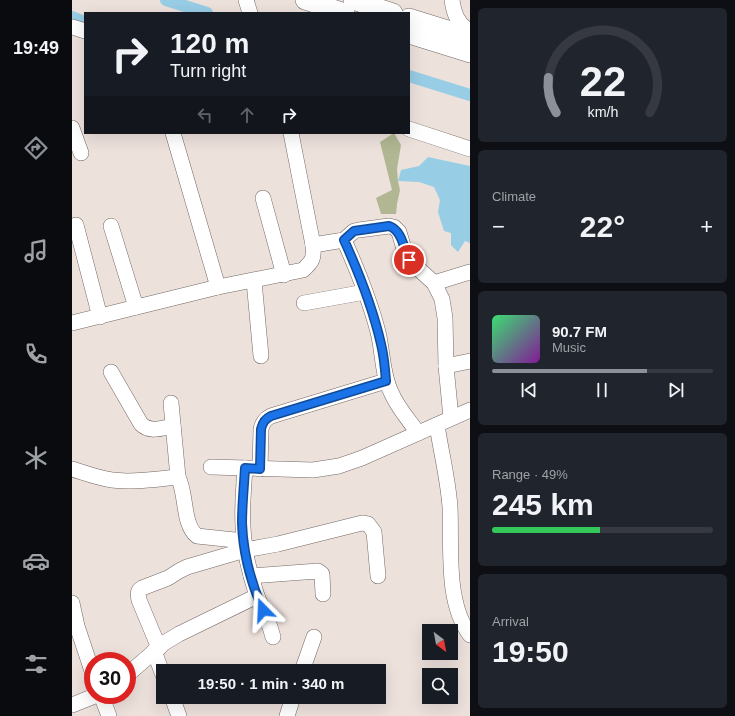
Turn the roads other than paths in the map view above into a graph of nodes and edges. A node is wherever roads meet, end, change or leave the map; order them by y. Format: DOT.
graph roads {
  1 [pos="305,0"];
  2 [pos="353,0"];
  3 [pos="452,0"];
  4 [pos="342,12"];
  5 [pos="390,12"];
  6 [pos="410,18"];
  7 [pos="72,27"];
  8 [pos="84,31"];
  9 [pos="470,32"];
  10 [pos="410,34"];
  11 [pos="470,37"];
  12 [pos="470,53"];
  13 [pos="72,128"];
  14 [pos="410,129"];
  15 [pos="173,134"];
  16 [pos="291,134"];
  17 [pos="470,149"];
  18 [pos="81,153"];
  19 [pos="263,198"];
  20 [pos="76,225"];
  21 [pos="111,226"];
  22 [pos="344,240"];
  23 [pos="313,245"];
  24 [pos="470,272"];
  25 [pos="284,274"];
  26 [pos="254,281"];
  27 [pos="434,283"];
  28 [pos="218,287"];
  29 [pos="364,292"];
  30 [pos="304,303"];
  31 [pos="136,308"];
  32 [pos="100,317"];
  33 [pos="72,323"];
  34 [pos="261,356"];
  35 [pos="470,361"];
  36 [pos="446,366"];
  37 [pos="111,372"];
  38 [pos="386,381"];
  39 [pos="171,403"];
  40 [pos="470,410"];
  41 [pos="451,418"];
  42 [pos="437,425"];
  43 [pos="173,426"];
  44 [pos="418,433"];
  45 [pos="211,467"];
  46 [pos="245,468"];
  47 [pos="72,469"];
  48 [pos="260,469"];
  49 [pos="178,477"];
  50 [pos="244,545"];
  51 [pos="251,576"];
  52 [pos="378,576"];
  53 [pos="322,594"];
  54 [pos="257,596"];
  55 [pos="72,603"];
  56 [pos="74,627"];
  57 [pos="470,635"];
  58 [pos="314,636"];
  59 [pos="273,637"];
  60 [pos="77,648"];
  61 [pos="156,650"];
  62 [pos="84,659"];
  63 [pos="160,664"];
  64 [pos="304,664"];
  65 [pos="136,667"];
  66 [pos="84,700"];
  67 [pos="104,704"];
  68 [pos="175,704"];
  69 [pos="291,704"];
  70 [pos="72,705"];
  71 [pos="109,716"];
  72 [pos="179,716"];
  73 [pos="287,716"];
  1 -- 4 [label="main road"];
  2 -- 5 [label="main road"];
  3 -- 9 [label="street"];
  6 -- 11 [label="main road"];
  7 -- 8 [label="street"];
  10 -- 12 [label="main road"];
  13 -- 18 [label="street"];
  14 -- 17 [label="street"];
  15 -- 28 [label="street"];
  16 -- 23 [label="street"];
  19 -- 25 [label="street"];
  20 -- 32 [label="street"];
  21 -- 31 [label="street"];
  22 -- 23 [label="street"];
  22 -- 27 [label="street"];
  22 -- 29 [label="street"];
  23 -- 25 [label="street"];
  24 -- 27 [label="street"];
  25 -- 26 [label="street"];
  26 -- 28 [label="street"];
  26 -- 34 [label="street"];
  27 -- 36 [label="street"];
  28 -- 31 [label="street"];
  29 -- 30 [label="street"];
  29 -- 38 [label="street"];
  31 -- 32 [label="street"];
  32 -- 33 [label="street"];
  35 -- 36 [label="street"];
  36 -- 41 [label="street"];
  37 -- 43 [label="street"];
  38 -- 44 [label="street"];
  38 -- 48 [label="street"];
  39 -- 43 [label="street"];
  40 -- 41 [label="street"];
  41 -- 42 [label="street"];
  42 -- 44 [label="street"];
  42 -- 57 [label="street"];
  43 -- 49 [label="street"];
  44 -- 48 [label="street"];
  45 -- 46 [label="street"];
  46 -- 48 [label="street"];
  46 -- 50 [label="street"];
  47 -- 49 [label="street"];
  49 -- 50 [label="street"];
  50 -- 51 [label="street"];
  50 -- 52 [label="street"];
  50 -- 61 [label="street"];
  51 -- 53 [label="street"];
  51 -- 54 [label="street"];
  54 -- 59 [label="street"];
  54 -- 61 [label="street"];
  55 -- 56 [label="street"];
  56 -- 60 [label="street"];
  58 -- 64 [label="street"];
  60 -- 62 [label="street"];
  61 -- 63 [label="street"];
  61 -- 65 [label="street"];
  66 -- 70 [label="street"];
  67 -- 71 [label="street"];
  68 -- 72 [label="street"];
  69 -- 73 [label="street"];
}
